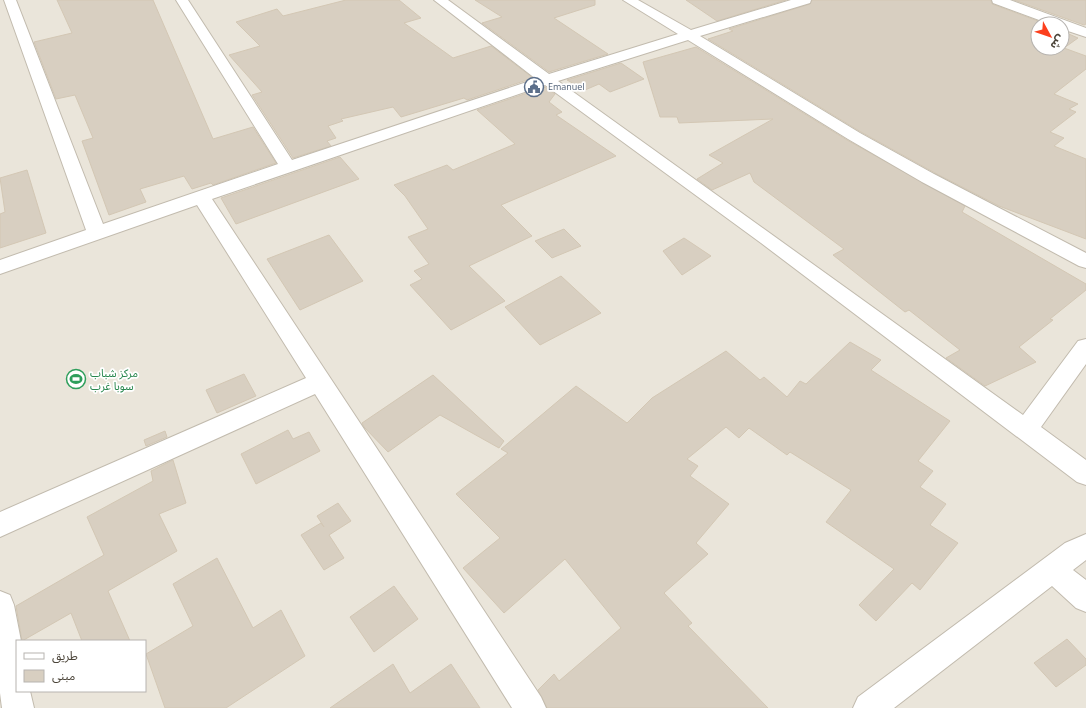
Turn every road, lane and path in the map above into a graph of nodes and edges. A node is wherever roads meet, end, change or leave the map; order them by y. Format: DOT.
graph roads {
  1 [pos="10,0"];
  2 [pos="182,0"];
  3 [pos="440,0"];
  4 [pos="628,0"];
  5 [pos="805,0"];
  6 [pos="998,0"];
  7 [pos="1041,16"];
  8 [pos="1070,27"];
  9 [pos="1086,33"];
  10 [pos="688,34"];
  11 [pos="547,80"];
  12 [pos="288,167"];
  13 [pos="201,197"];
  14 [pos="97,233"];
  15 [pos="1086,261"];
  16 [pos="0,267"];
  17 [pos="1086,347"];
  18 [pos="320,382"];
  19 [pos="1026,429"];
  20 [pos="1086,474"];
  21 [pos="0,525"];
  22 [pos="1086,546"];
  23 [pos="1052,570"];
  24 [pos="1086,598"];
  25 [pos="0,605"];
  26 [pos="18,708"];
  27 [pos="530,708"];
  28 [pos="869,708"];
  1 -- 14 [label="street"];
  2 -- 12 [label="street"];
  3 -- 11 [label="street"];
  4 -- 10 [label="street"];
  5 -- 10 [label="street"];
  6 -- 7 [label="street"];
  8 -- 9 [label="street"];
  10 -- 11 [label="street"];
  10 -- 15 [label="street"];
  11 -- 12 [label="street"];
  11 -- 19 [label="street"];
  12 -- 13 [label="street"];
  13 -- 14 [label="street"];
  13 -- 18 [label="street"];
  14 -- 16 [label="street"];
  17 -- 19 [label="street"];
  18 -- 21 [label="street"];
  18 -- 27 [label="street"];
  19 -- 20 [label="street"];
  22 -- 23 [label="street"];
  23 -- 24 [label="street"];
  23 -- 28 [label="street"];
  25 -- 26 [label="street"];
}
